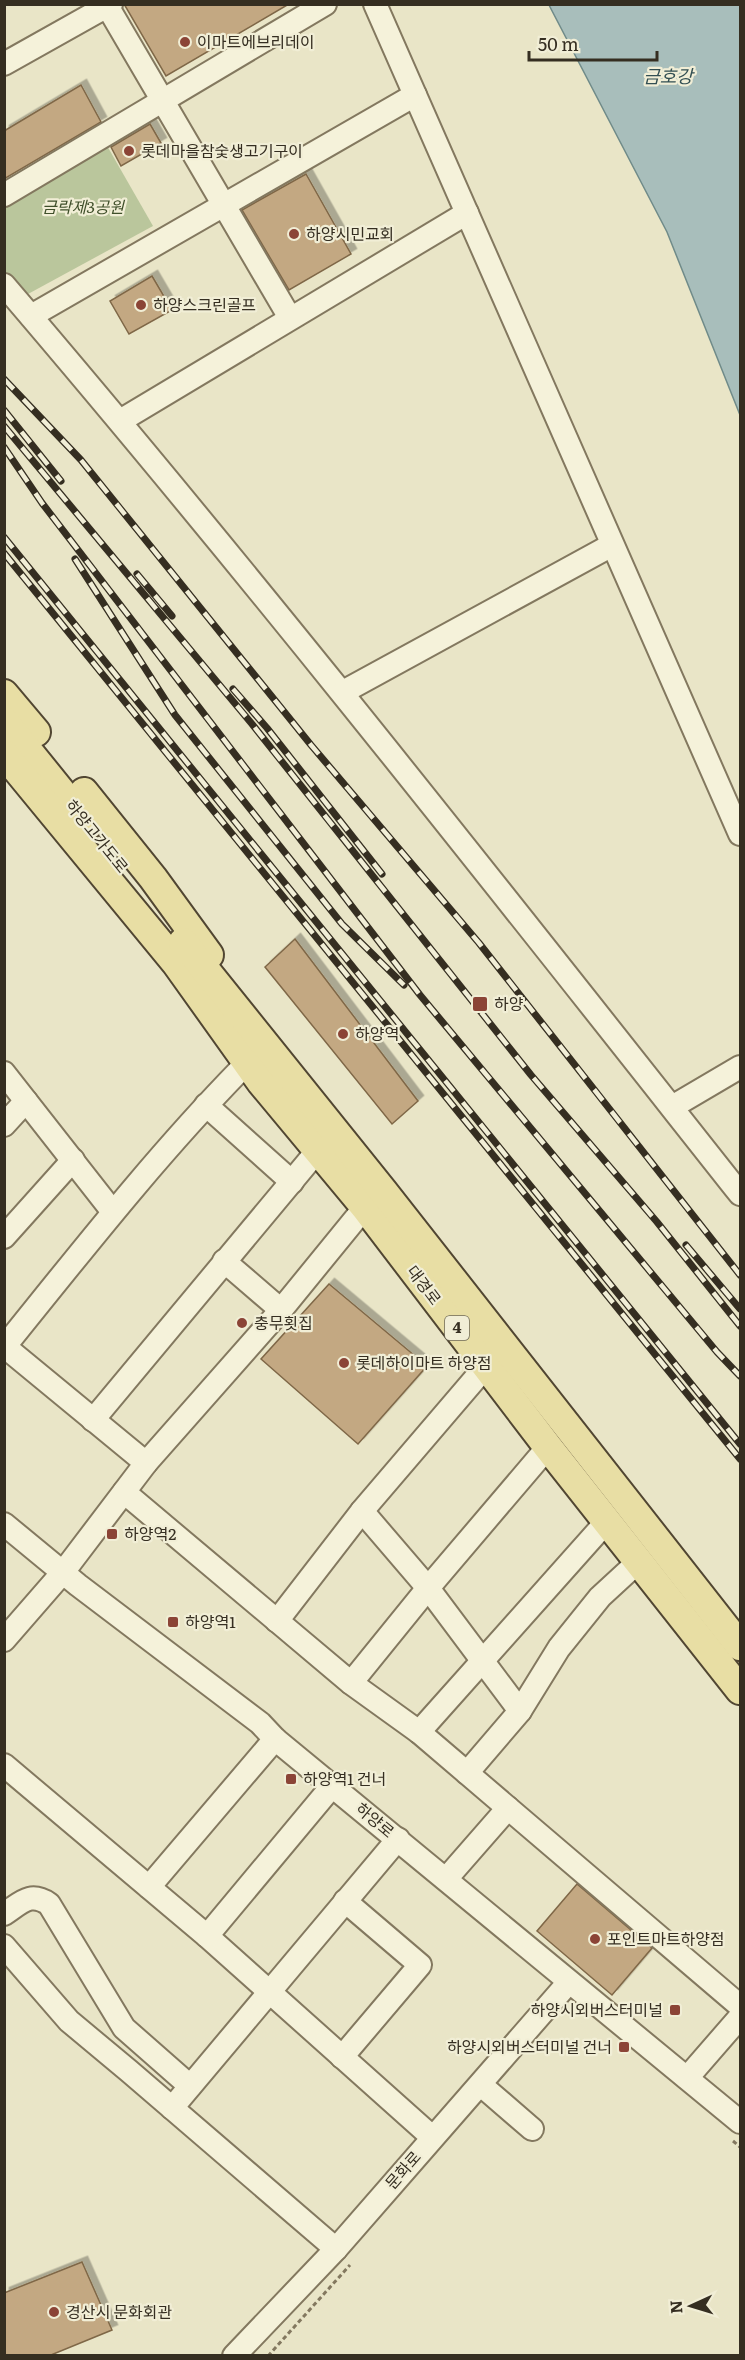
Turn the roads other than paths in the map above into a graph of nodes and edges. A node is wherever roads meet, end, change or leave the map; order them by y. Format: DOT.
graph roads {
  1 [pos="325,4"];
  2 [pos="375,4"];
  3 [pos="108,5"];
  4 [pos="4,64"];
  5 [pos="415,95"];
  6 [pos="163,102"];
  7 [pos="4,195"];
  8 [pos="223,204"];
  9 [pos="467,213"];
  10 [pos="4,285"];
  11 [pos="31,316"];
  12 [pos="290,318"];
  13 [pos="120,421"];
  14 [pos="612,545"];
  15 [pos="343,692"];
  16 [pos="4,694"];
  17 [pos="4,722"];
  18 [pos="4,754"];
  19 [pos="4,778"];
  20 [pos="741,834"];
  21 [pos="183,957"];
  22 [pos="237,1010"];
  23 [pos="741,1067"];
  24 [pos="4,1073"];
  25 [pos="251,1076"];
  26 [pos="26,1101"];
  27 [pos="206,1104"];
  28 [pos="672,1107"];
  29 [pos="4,1125"];
  30 [pos="318,1150"];
  31 [pos="73,1160"];
  32 [pos="292,1182"];
  33 [pos="741,1194"];
  34 [pos="374,1199"];
  35 [pos="113,1212"];
  36 [pos="4,1237"];
  37 [pos="224,1261"];
  38 [pos="281,1310"];
  39 [pos="5,1346"];
  40 [pos="486,1366"];
  41 [pos="93,1420"];
  42 [pos="548,1447"];
  43 [pos="146,1463"];
  44 [pos="124,1492"];
  45 [pos="362,1511"];
  46 [pos="608,1520"];
  47 [pos="4,1524"];
  48 [pos="638,1562"];
  49 [pos="64,1571"];
  50 [pos="428,1588"];
  51 [pos="277,1621"];
  52 [pos="4,1640"];
  53 [pos="741,1646"];
  54 [pos="482,1661"];
  55 [pos="351,1683"];
  56 [pos="741,1690"];
  57 [pos="520,1711"];
  58 [pos="419,1732"];
  59 [pos="275,1739"];
  60 [pos="4,1766"];
  61 [pos="467,1773"];
  62 [pos="333,1785"];
  63 [pos="508,1808"];
  64 [pos="398,1839"];
  65 [pos="446,1879"];
  66 [pos="149,1887"];
  67 [pos="345,1901"];
  68 [pos="4,1914"];
  69 [pos="207,1936"];
  70 [pos="4,1946"];
  71 [pos="569,1982"];
  72 [pos="270,1993"];
  73 [pos="741,2006"];
  74 [pos="741,2017"];
  75 [pos="342,2057"];
  76 [pos="687,2078"];
  77 [pos="481,2085"];
  78 [pos="190,2086"];
  79 [pos="172,2108"];
  80 [pos="532,2130"];
  81 [pos="736,2131"];
  82 [pos="432,2136"];
  83 [pos="344,2256"];
  84 [pos="234,2355"];
  1 -- 6 [label="street"];
  2 -- 5 [label="street"];
  3 -- 4 [label="street"];
  3 -- 6 [label="street"];
  5 -- 8 [label="street"];
  5 -- 9 [label="street"];
  6 -- 7 [label="street"];
  6 -- 8 [label="street"];
  8 -- 11 [label="street"];
  8 -- 12 [label="street"];
  9 -- 12 [label="street"];
  9 -- 14 [label="street"];
  10 -- 11 [label="street"];
  11 -- 13 [label="street"];
  12 -- 13 [label="street"];
  13 -- 15 [label="street"];
  14 -- 15 [label="street"];
  14 -- 20 [label="street"];
  15 -- 28 [label="street"];
  16 -- 22 [label="main road"];
  17 -- 21 [label="main road, 하양고가도로"];
  18 -- 21 [label="main road, 하양고가도로"];
  19 -- 25 [label="main road"];
  21 -- 22 [label="main road, 대경로 / 4"];
  21 -- 25 [label="main road, 대경로 / 4"];
  22 -- 34 [label="main road, 대경로 / 4"];
  23 -- 28 [label="street"];
  24 -- 26 [label="street"];
  25 -- 27 [label="street"];
  25 -- 30 [label="main road, 대경로 / 4"];
  26 -- 29 [label="street"];
  26 -- 31 [label="street"];
  27 -- 32 [label="street"];
  27 -- 35 [label="street"];
  28 -- 33 [label="street"];
  30 -- 32 [label="street"];
  30 -- 34 [label="main road, 대경로 / 4"];
  31 -- 35 [label="street"];
  31 -- 36 [label="street"];
  32 -- 37 [label="street"];
  34 -- 38 [label="street"];
  34 -- 40 [label="main road, 대경로 / 4"];
  34 -- 53 [label="main road, 대경로 / 4"];
  35 -- 39 [label="street"];
  37 -- 38 [label="street"];
  37 -- 41 [label="street"];
  38 -- 43 [label="street"];
  39 -- 41 [label="street"];
  40 -- 42 [label="main road, 대경로 / 4"];
  40 -- 45 [label="street"];
  41 -- 43 [label="street"];
  42 -- 46 [label="main road, 대경로 / 4"];
  42 -- 50 [label="street"];
  43 -- 44 [label="street"];
  44 -- 49 [label="street"];
  44 -- 51 [label="street"];
  45 -- 50 [label="street"];
  45 -- 51 [label="street"];
  46 -- 48 [label="main road, 대경로 / 4"];
  46 -- 54 [label="street"];
  47 -- 49 [label="street, 하양로"];
  48 -- 56 [label="main road, 대경로 / 4"];
  48 -- 57 [label="street"];
  49 -- 52 [label="street"];
  49 -- 59 [label="street, 하양로"];
  50 -- 54 [label="street"];
  50 -- 55 [label="street"];
  51 -- 55 [label="street"];
  54 -- 57 [label="street"];
  54 -- 58 [label="street"];
  55 -- 58 [label="street"];
  57 -- 61 [label="street"];
  58 -- 61 [label="street"];
  59 -- 62 [label="street, 하양로"];
  59 -- 66 [label="street"];
  60 -- 66 [label="street"];
  61 -- 63 [label="street"];
  62 -- 64 [label="street, 하양로"];
  62 -- 69 [label="street"];
  63 -- 65 [label="street"];
  63 -- 73 [label="street"];
  64 -- 65 [label="street, 하양로"];
  64 -- 67 [label="street"];
  65 -- 71 [label="street, 하양로"];
  66 -- 69 [label="street"];
  67 -- 72 [label="street"];
  67 -- 75 [label="street"];
  68 -- 78 [label="street"];
  69 -- 72 [label="street"];
  70 -- 79 [label="street"];
  71 -- 76 [label="street, 하양로"];
  71 -- 77 [label="street, 문화로"];
  72 -- 75 [label="street"];
  72 -- 78 [label="street"];
  74 -- 76 [label="street"];
  75 -- 82 [label="street"];
  76 -- 81 [label="street, 하양로"];
  77 -- 80 [label="street"];
  77 -- 82 [label="street, 문화로"];
  78 -- 79 [label="street"];
  79 -- 83 [label="street"];
  82 -- 83 [label="street, 문화로"];
  83 -- 84 [label="street, 문화로"];
}
